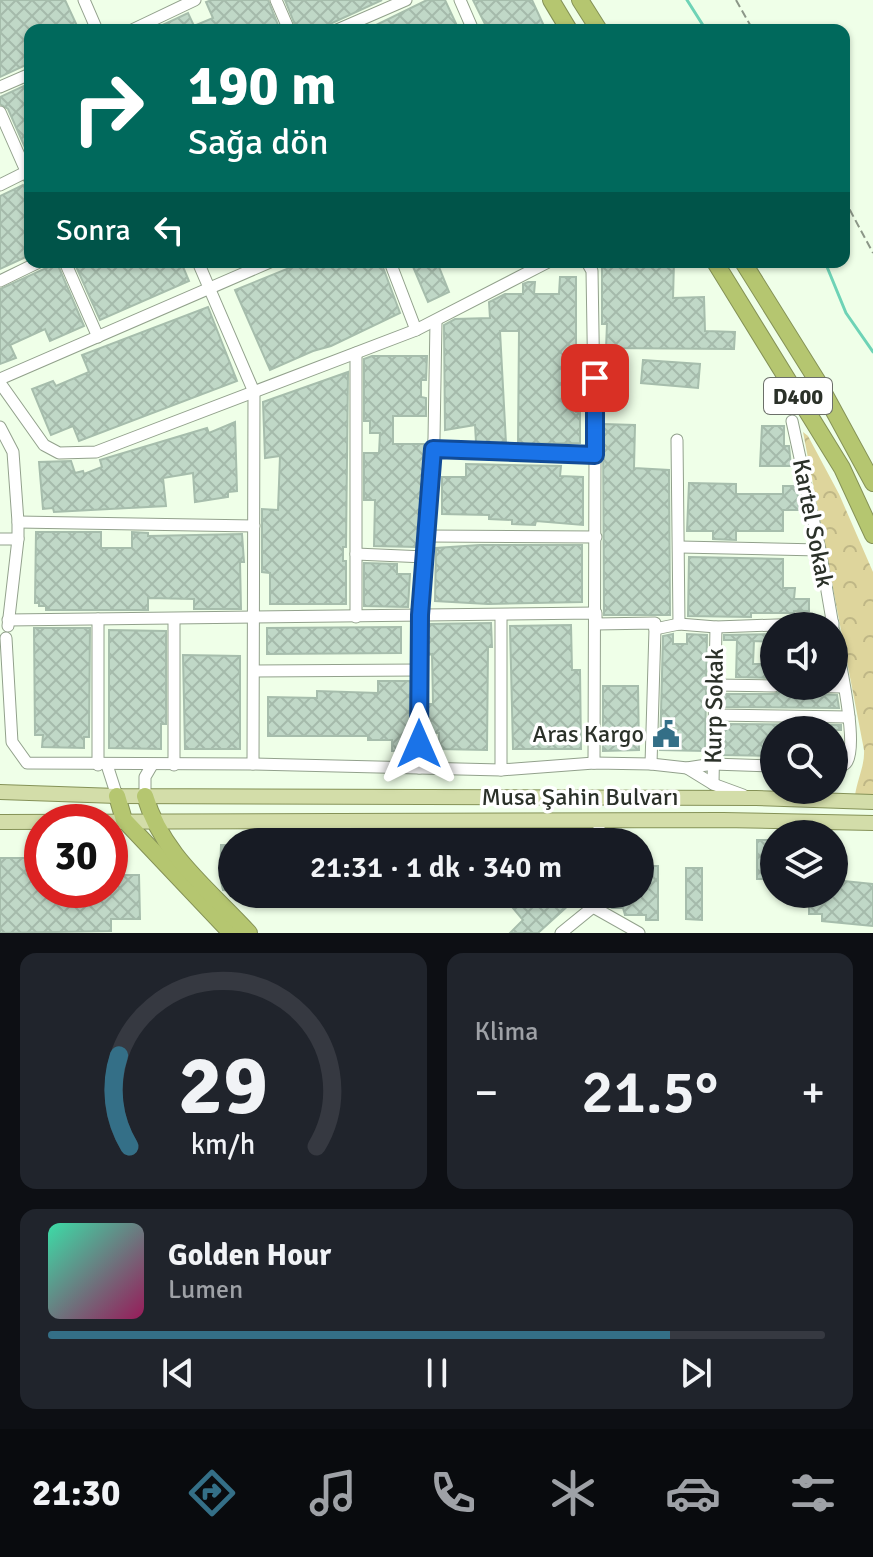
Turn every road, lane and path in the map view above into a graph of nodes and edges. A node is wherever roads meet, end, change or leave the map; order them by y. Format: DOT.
graph roads {
  1 [pos="84,0"];
  2 [pos="195,0"];
  3 [pos="276,0"];
  4 [pos="406,0"];
  5 [pos="460,0"];
  6 [pos="551,0"];
  7 [pos="580,0"];
  8 [pos="736,0"];
  9 [pos="94,24"];
  10 [pos="145,24"];
  11 [pos="286,24"];
  12 [pos="351,24"];
  13 [pos="470,24"];
  14 [pos="562,24"];
  15 [pos="595,24"];
  16 [pos="750,24"];
  17 [pos="24,77"];
  18 [pos="0,87"];
  19 [pos="0,112"];
  20 [pos="24,163"];
  21 [pos="24,176"];
  22 [pos="0,185"];
  23 [pos="850,210"];
  24 [pos="873,253"];
  25 [pos="27,268"];
  26 [pos="68,268"];
  27 [pos="201,268"];
  28 [pos="257,268"];
  29 [pos="392,268"];
  30 [pos="537,268"];
  31 [pos="590,268"];
  32 [pos="719,268"];
  33 [pos="747,268"];
  34 [pos="0,281"];
  35 [pos="210,290"];
  36 [pos="436,321"];
  37 [pos="416,330"];
  38 [pos="98,337"];
  39 [pos="356,353"];
  40 [pos="0,381"];
  41 [pos="254,392"];
  42 [pos="792,421"];
  43 [pos="0,427"];
  44 [pos="677,440"];
  45 [pos="433,449"];
  46 [pos="595,455"];
  47 [pos="873,483"];
  48 [pos="18,522"];
  49 [pos="254,526"];
  50 [pos="873,535"];
  51 [pos="426,536"];
  52 [pos="596,537"];
  53 [pos="0,539"];
  54 [pos="18,539"];
  55 [pos="680,547"];
  56 [pos="820,550"];
  57 [pos="356,554"];
  58 [pos="425,557"];
  59 [pos="830,612"];
  60 [pos="420,615"];
  61 [pos="501,615"];
  62 [pos="356,617"];
  63 [pos="98,619"];
  64 [pos="174,619"];
  65 [pos="254,619"];
  66 [pos="8,620"];
  67 [pos="596,624"];
  68 [pos="679,624"];
  69 [pos="716,627"];
  70 [pos="760,627"];
  71 [pos="655,629"];
  72 [pos="6,638"];
  73 [pos="420,670"];
  74 [pos="254,671"];
  75 [pos="0,674"];
  76 [pos="716,685"];
  77 [pos="760,686"];
  78 [pos="846,700"];
  79 [pos="715,715"];
  80 [pos="849,717"];
  81 [pos="848,740"];
  82 [pos="594,763"];
  83 [pos="253,764"];
  84 [pos="651,764"];
  85 [pos="713,764"];
  86 [pos="102,765"];
  87 [pos="152,765"];
  88 [pos="174,765"];
  89 [pos="760,766"];
  90 [pos="419,768"];
  91 [pos="687,768"];
  92 [pos="501,770"];
  93 [pos="713,784"];
  94 [pos="0,792"];
  95 [pos="117,796"];
  96 [pos="145,796"];
  97 [pos="760,797"];
  98 [pos="760,799"];
  99 [pos="848,801"];
  100 [pos="873,802"];
  101 [pos="119,804"];
  102 [pos="128,820"];
  103 [pos="152,820"];
  104 [pos="599,820"];
  105 [pos="0,822"];
  106 [pos="24,822"];
  107 [pos="873,823"];
  108 [pos="128,824"];
  109 [pos="599,828"];
  110 [pos="592,908"];
  111 [pos="595,908"];
  112 [pos="209,910"];
  113 [pos="215,933"];
  114 [pos="231,933"];
  115 [pos="249,933"];
  116 [pos="561,933"];
  117 [pos="639,933"];
  1 -- 9 [label="street"];
  2 -- 10 [label="street"];
  3 -- 11 [label="street"];
  4 -- 12 [label="street"];
  5 -- 13 [label="street"];
  6 -- 14 [label="highway"];
  7 -- 15 [label="highway"];
  8 -- 16 [label="path"];
  17 -- 18 [label="street"];
  19 -- 20 [label="street"];
  21 -- 22 [label="street"];
  23 -- 24 [label="path"];
  25 -- 34 [label="street"];
  26 -- 38 [label="street"];
  27 -- 35 [label="street"];
  28 -- 35 [label="street"];
  29 -- 37 [label="street"];
  30 -- 36 [label="street"];
  31 -- 46 [label="street"];
  32 -- 50 [label="highway, D400"];
  33 -- 47 [label="highway, D400"];
  35 -- 38 [label="street"];
  35 -- 41 [label="street"];
  36 -- 37 [label="street"];
  36 -- 45 [label="street"];
  37 -- 39 [label="street"];
  38 -- 40 [label="street"];
  39 -- 41 [label="street"];
  39 -- 57 [label="street"];
  40 -- 41 [label="street"];
  41 -- 49 [label="street"];
  42 -- 56 [label="street, Kartel Sokak"];
  43 -- 48 [label="street"];
  44 -- 55 [label="street"];
  45 -- 46 [label="street"];
  45 -- 51 [label="street"];
  46 -- 52 [label="street"];
  48 -- 49 [label="street"];
  48 -- 54 [label="street"];
  49 -- 65 [label="street"];
  51 -- 52 [label="street"];
  51 -- 58 [label="street"];
  52 -- 67 [label="street"];
  53 -- 54 [label="street"];
  54 -- 66 [label="street"];
  55 -- 56 [label="street"];
  55 -- 68 [label="street"];
  56 -- 59 [label="street, Kartel Sokak"];
  57 -- 58 [label="street"];
  57 -- 62 [label="street"];
  58 -- 60 [label="street"];
  60 -- 61 [label="street"];
  60 -- 62 [label="street"];
  60 -- 73 [label="street"];
  61 -- 67 [label="street"];
  61 -- 92 [label="street"];
  62 -- 65 [label="street"];
  63 -- 64 [label="street"];
  63 -- 66 [label="street"];
  63 -- 86 [label="street"];
  64 -- 65 [label="street"];
  64 -- 88 [label="street"];
  65 -- 74 [label="street"];
  66 -- 72 [label="street"];
  67 -- 71 [label="street"];
  67 -- 82 [label="street"];
  68 -- 69 [label="street"];
  68 -- 71 [label="street"];
  69 -- 70 [label="street"];
  69 -- 76 [label="street, Kurp Sokak"];
  71 -- 84 [label="street"];
  72 -- 75 [label="street"];
  72 -- 86 [label="street"];
  73 -- 74 [label="street"];
  73 -- 90 [label="street"];
  74 -- 83 [label="street"];
  76 -- 77 [label="street"];
  76 -- 79 [label="street, Kurp Sokak"];
  78 -- 80 [label="street, Kartel Sokak"];
  79 -- 80 [label="street"];
  79 -- 85 [label="street, Kurp Sokak"];
  80 -- 81 [label="street, Kartel Sokak"];
  82 -- 84 [label="street"];
  82 -- 92 [label="street"];
  83 -- 88 [label="street"];
  83 -- 90 [label="street"];
  84 -- 91 [label="street"];
  85 -- 89 [label="street"];
  85 -- 91 [label="street"];
  85 -- 93 [label="street, Kurp Sokak"];
  86 -- 87 [label="street"];
  86 -- 95 [label="street"];
  87 -- 88 [label="street"];
  87 -- 96 [label="street"];
  90 -- 92 [label="street"];
  91 -- 93 [label="street"];
  93 -- 97 [label="street"];
  94 -- 95 [label="main road, Musa Şahin Bulvarı"];
  95 -- 96 [label="main road, Musa Şahin Bulvarı"];
  95 -- 101 [label="highway"];
  96 -- 98 [label="main road, Musa Şahin Bulvarı"];
  96 -- 103 [label="highway"];
  99 -- 100 [label="main road, Musa Şahin Bulvarı"];
  102 -- 103 [label="main road, Musa Şahin Bulvarı"];
  103 -- 104 [label="main road, Musa Şahin Bulvarı"];
  103 -- 115 [label="highway"];
  104 -- 107 [label="main road, Musa Şahin Bulvarı"];
  104 -- 109 [label="street"];
  105 -- 106 [label="main road, Musa Şahin Bulvarı"];
  108 -- 112 [label="highway"];
  110 -- 116 [label="street"];
  111 -- 117 [label="street"];
  112 -- 113 [label="highway"];
  112 -- 114 [label="highway"];
}
